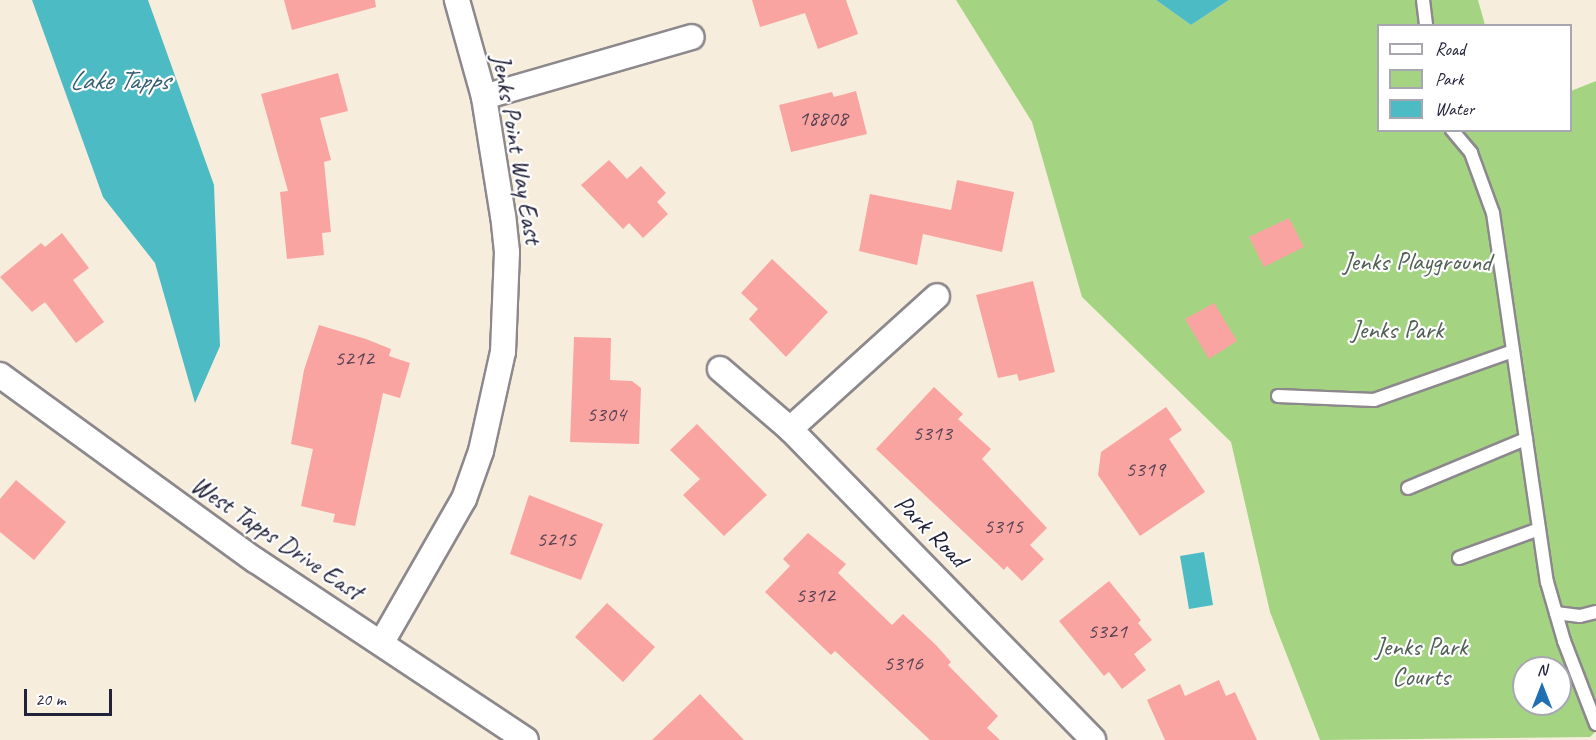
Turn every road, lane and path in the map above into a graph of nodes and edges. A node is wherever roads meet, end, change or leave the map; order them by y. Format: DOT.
graph roads {
  1 [pos="457,0"];
  2 [pos="1423,0"];
  3 [pos="1426,24"];
  4 [pos="692,37"];
  5 [pos="484,97"];
  6 [pos="1454,132"];
  7 [pos="937,296"];
  8 [pos="1513,351"];
  9 [pos="720,369"];
  10 [pos="0,375"];
  11 [pos="1278,396"];
  12 [pos="790,429"];
  13 [pos="1526,439"];
  14 [pos="1408,488"];
  15 [pos="1539,530"];
  16 [pos="1459,558"];
  17 [pos="1596,612"];
  18 [pos="1556,613"];
  19 [pos="382,642"];
  20 [pos="1596,723"];
  21 [pos="526,740"];
  22 [pos="1093,740"];
  1 -- 5 [label="street, Jenks Point Way East"];
  2 -- 3 [label="lane"];
  4 -- 5 [label="street"];
  5 -- 19 [label="street, Jenks Point Way East"];
  6 -- 8 [label="lane"];
  7 -- 12 [label="street"];
  8 -- 11 [label="lane"];
  8 -- 13 [label="lane"];
  9 -- 12 [label="street, Park Road"];
  10 -- 19 [label="street, West Tapps Drive East"];
  12 -- 22 [label="street, Park Road"];
  13 -- 14 [label="lane"];
  13 -- 15 [label="lane"];
  15 -- 16 [label="lane"];
  15 -- 18 [label="lane"];
  17 -- 18 [label="lane"];
  18 -- 20 [label="lane"];
  19 -- 21 [label="street, West Tapps Drive East"];
}
